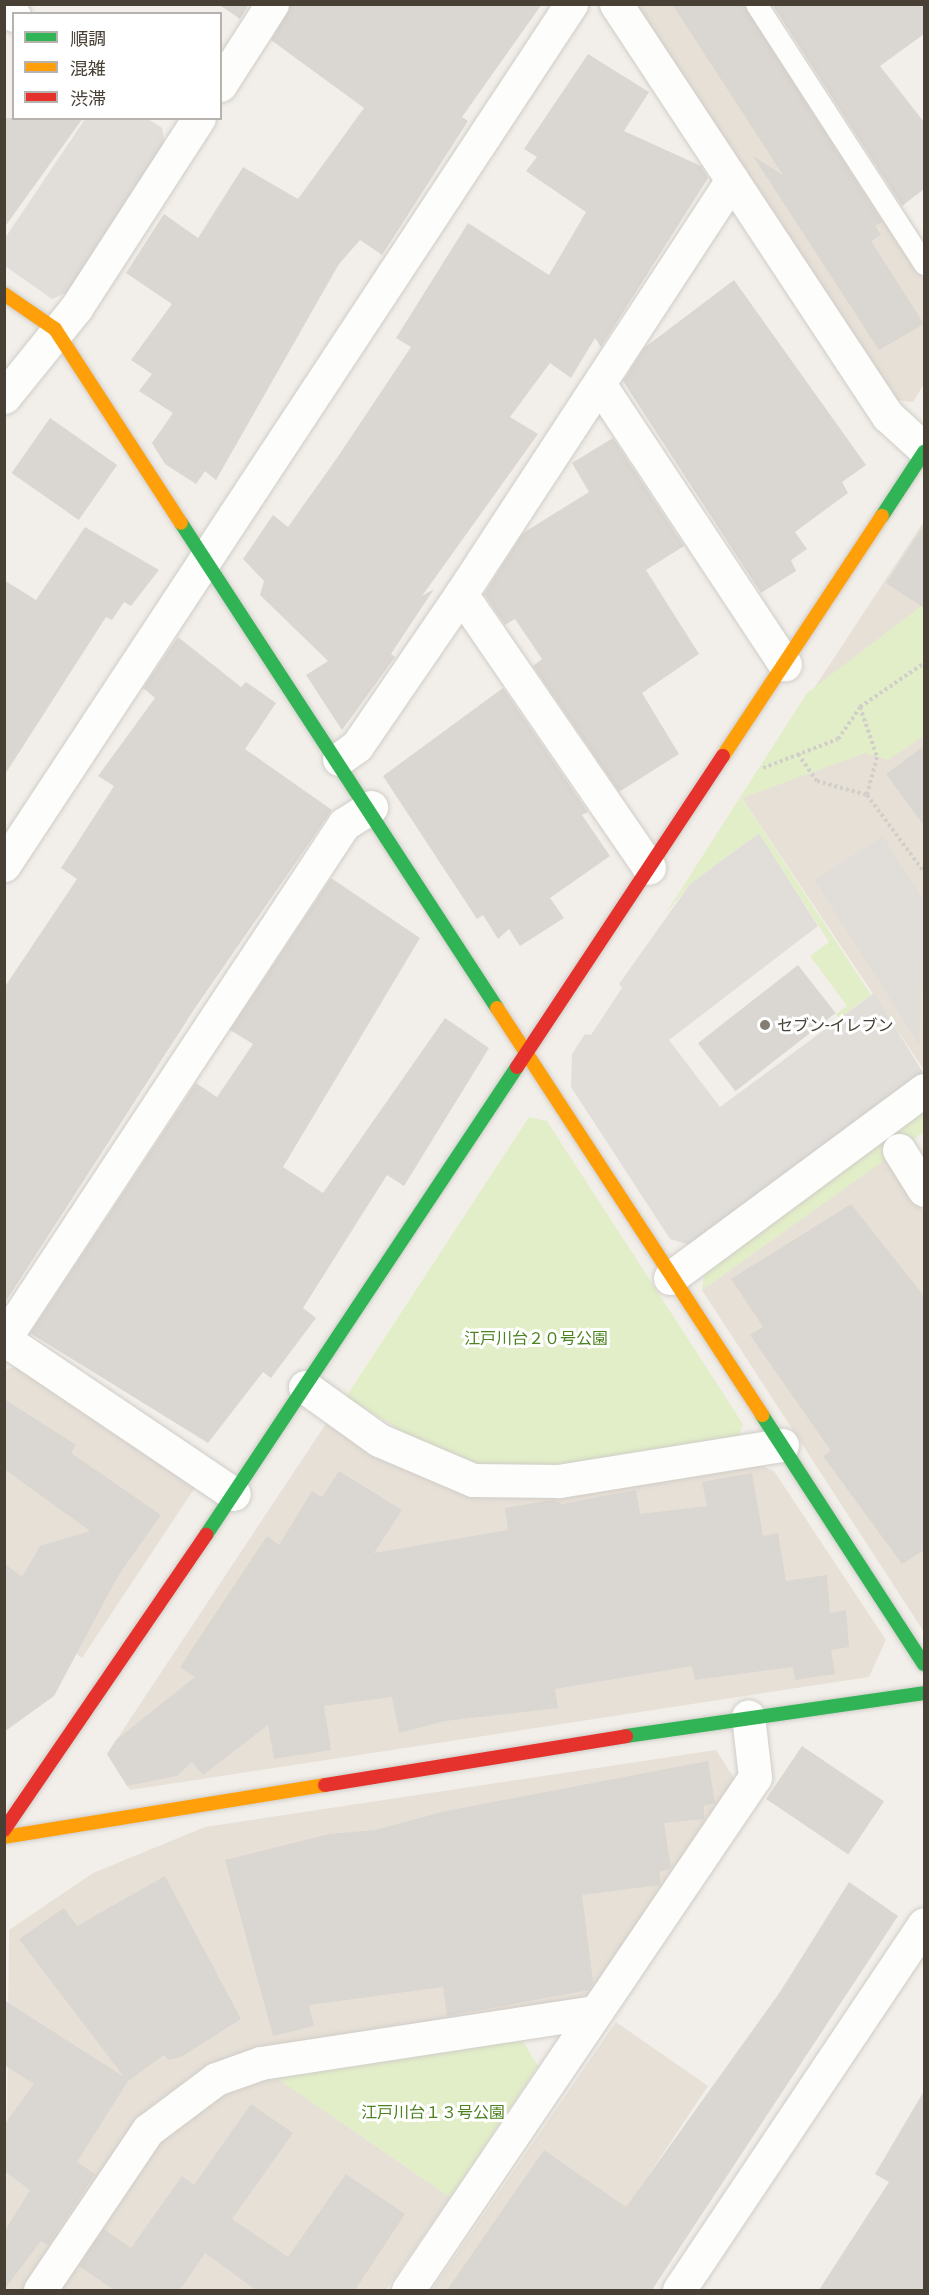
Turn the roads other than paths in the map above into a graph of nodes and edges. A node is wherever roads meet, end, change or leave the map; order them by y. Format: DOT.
graph roads {
  1 [pos="272,4"];
  2 [pos="571,4"];
  3 [pos="616,4"];
  4 [pos="756,4"];
  5 [pos="222,82"];
  6 [pos="187,123"];
  7 [pos="732,180"];
  8 [pos="924,264"];
  9 [pos="4,294"];
  10 [pos="55,329"];
  11 [pos="600,385"];
  12 [pos="4,398"];
  13 [pos="924,450"];
  14 [pos="208,558"];
  15 [pos="461,594"];
  16 [pos="785,664"];
  17 [pos="339,759"];
  18 [pos="371,807"];
  19 [pos="4,865"];
  20 [pos="649,868"];
  21 [pos="528,1050"];
  22 [pos="924,1090"];
  23 [pos="898,1150"];
  24 [pos="924,1190"];
  25 [pos="670,1278"];
  26 [pos="4,1339"];
  27 [pos="305,1387"];
  28 [pos="782,1445"];
  29 [pos="234,1494"];
  30 [pos="924,1664"];
  31 [pos="924,1693"];
  32 [pos="748,1716"];
  33 [pos="4,1830"];
  34 [pos="4,1837"];
  35 [pos="924,1924"];
  36 [pos="594,2012"];
  37 [pos="40,2290"];
  38 [pos="408,2290"];
  39 [pos="679,2290"];
  1 -- 5 [label="street"];
  2 -- 14 [label="street"];
  3 -- 7 [label="street"];
  4 -- 8 [label="lane"];
  6 -- 10 [label="street"];
  7 -- 11 [label="street"];
  7 -- 13 [label="street"];
  9 -- 10 [label="street"];
  10 -- 12 [label="street"];
  10 -- 14 [label="street"];
  11 -- 15 [label="street"];
  11 -- 16 [label="street"];
  13 -- 16 [label="street"];
  14 -- 17 [label="street"];
  14 -- 19 [label="street"];
  15 -- 17 [label="street"];
  15 -- 20 [label="street"];
  16 -- 20 [label="street"];
  17 -- 18 [label="street"];
  18 -- 21 [label="street"];
  18 -- 26 [label="street"];
  20 -- 21 [label="street"];
  21 -- 25 [label="street"];
  21 -- 27 [label="street"];
  22 -- 25 [label="street"];
  23 -- 24 [label="street"];
  25 -- 28 [label="street"];
  26 -- 29 [label="street"];
  27 -- 28 [label="street"];
  27 -- 29 [label="street"];
  28 -- 30 [label="street"];
  29 -- 33 [label="street"];
  31 -- 32 [label="street"];
  32 -- 34 [label="street"];
  32 -- 36 [label="street"];
  35 -- 39 [label="street"];
  36 -- 37 [label="street"];
  36 -- 38 [label="street"];
}
